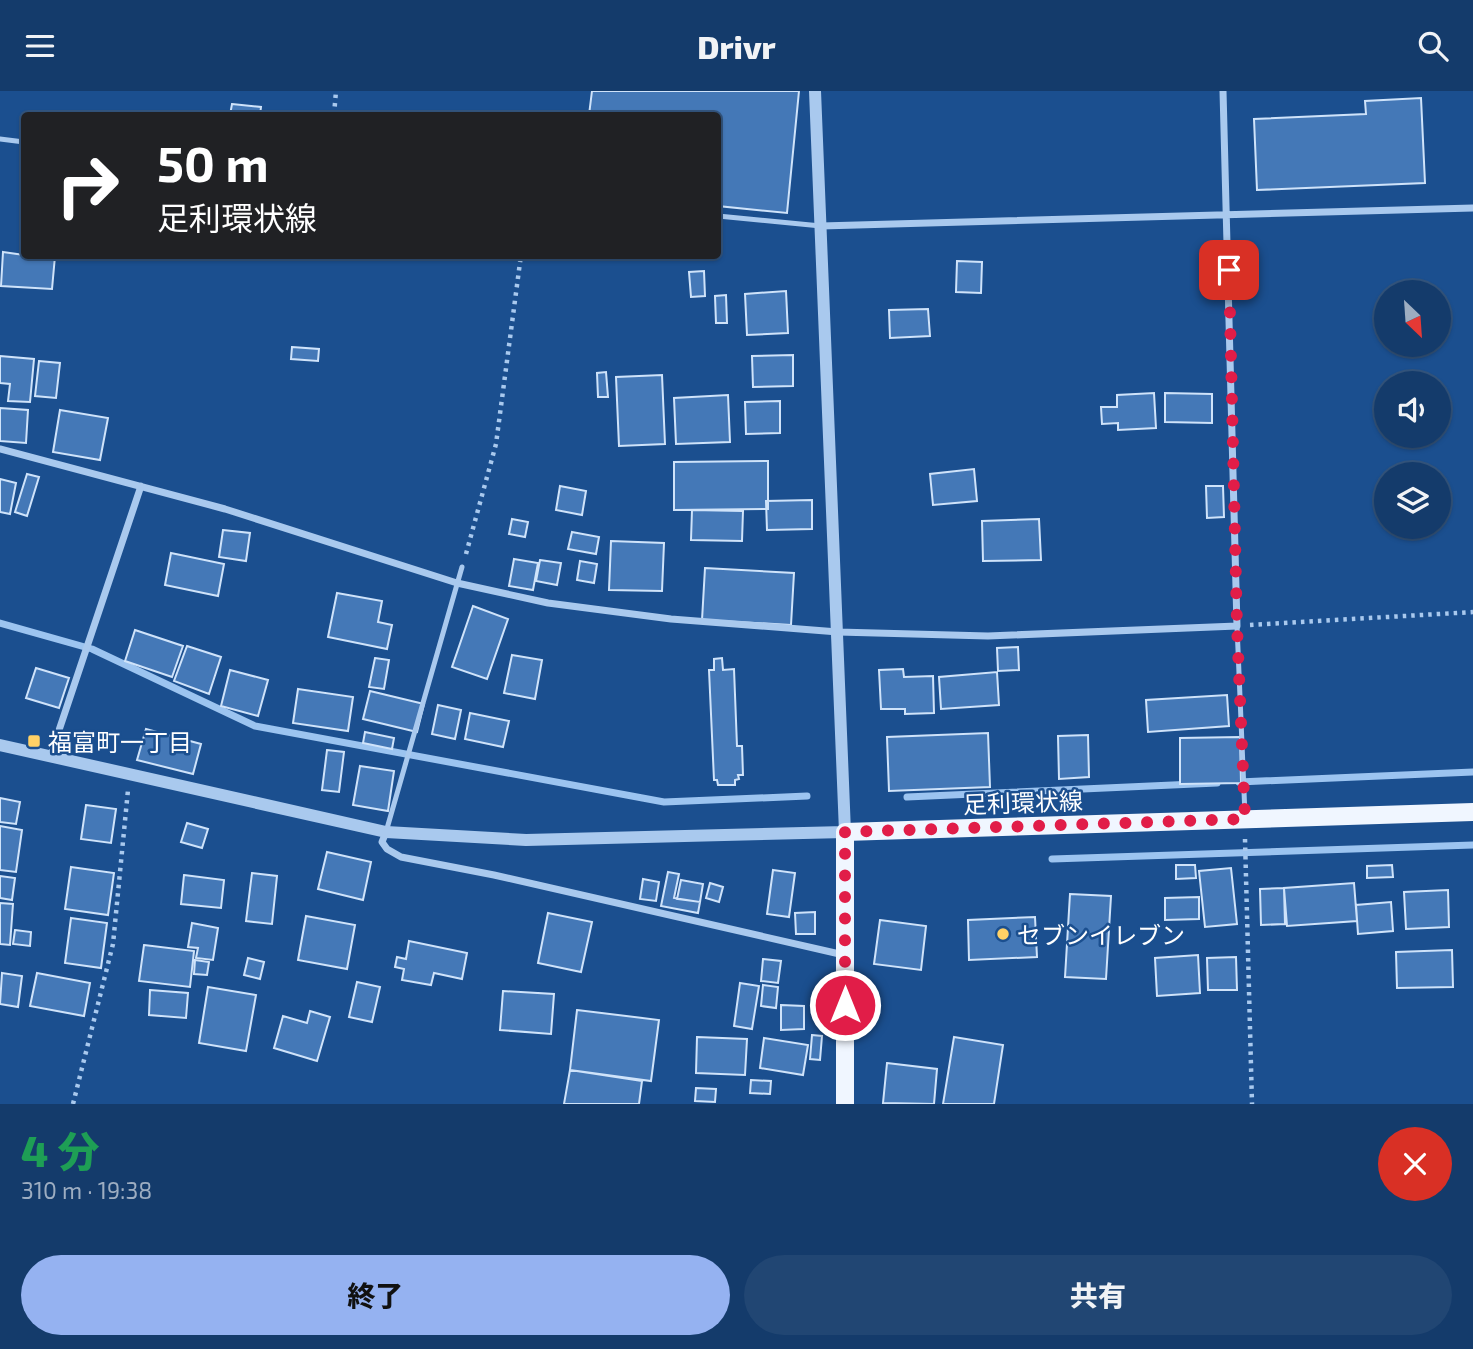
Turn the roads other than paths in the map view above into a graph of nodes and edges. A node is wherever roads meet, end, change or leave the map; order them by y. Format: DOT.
graph roads {
  1 [pos="815,91"];
  2 [pos="1223,91"];
  3 [pos="0,139"];
  4 [pos="21,142"];
  5 [pos="1473,208"];
  6 [pos="1228,215"];
  7 [pos="721,216"];
  8 [pos="821,226"];
  9 [pos="0,449"];
  10 [pos="141,486"];
  11 [pos="463,567"];
  12 [pos="457,583"];
  13 [pos="1237,626"];
  14 [pos="838,632"];
  15 [pos="0,745"];
  16 [pos="50,757"];
  17 [pos="1473,812"];
  18 [pos="1245,819"];
  19 [pos="386,832"];
  20 [pos="845,832"];
  21 [pos="845,955"];
  22 [pos="845,1104"];
  1 -- 8 [label="street"];
  2 -- 6 [label="street"];
  3 -- 4 [label="lane"];
  5 -- 6 [label="street"];
  6 -- 8 [label="street"];
  6 -- 13 [label="street"];
  7 -- 8 [label="lane"];
  8 -- 14 [label="street"];
  9 -- 10 [label="street"];
  10 -- 12 [label="street"];
  10 -- 16 [label="street"];
  11 -- 12 [label="lane"];
  12 -- 14 [label="street"];
  12 -- 19 [label="lane"];
  13 -- 14 [label="street"];
  13 -- 18 [label="lane"];
  14 -- 20 [label="street"];
  15 -- 16 [label="street"];
  16 -- 19 [label="street"];
  17 -- 18 [label="main road, 足利環状線"];
  18 -- 20 [label="main road, 足利環状線"];
  19 -- 20 [label="street"];
  19 -- 21 [label="street"];
  20 -- 21 [label="main road"];
  21 -- 22 [label="main road"];
}
